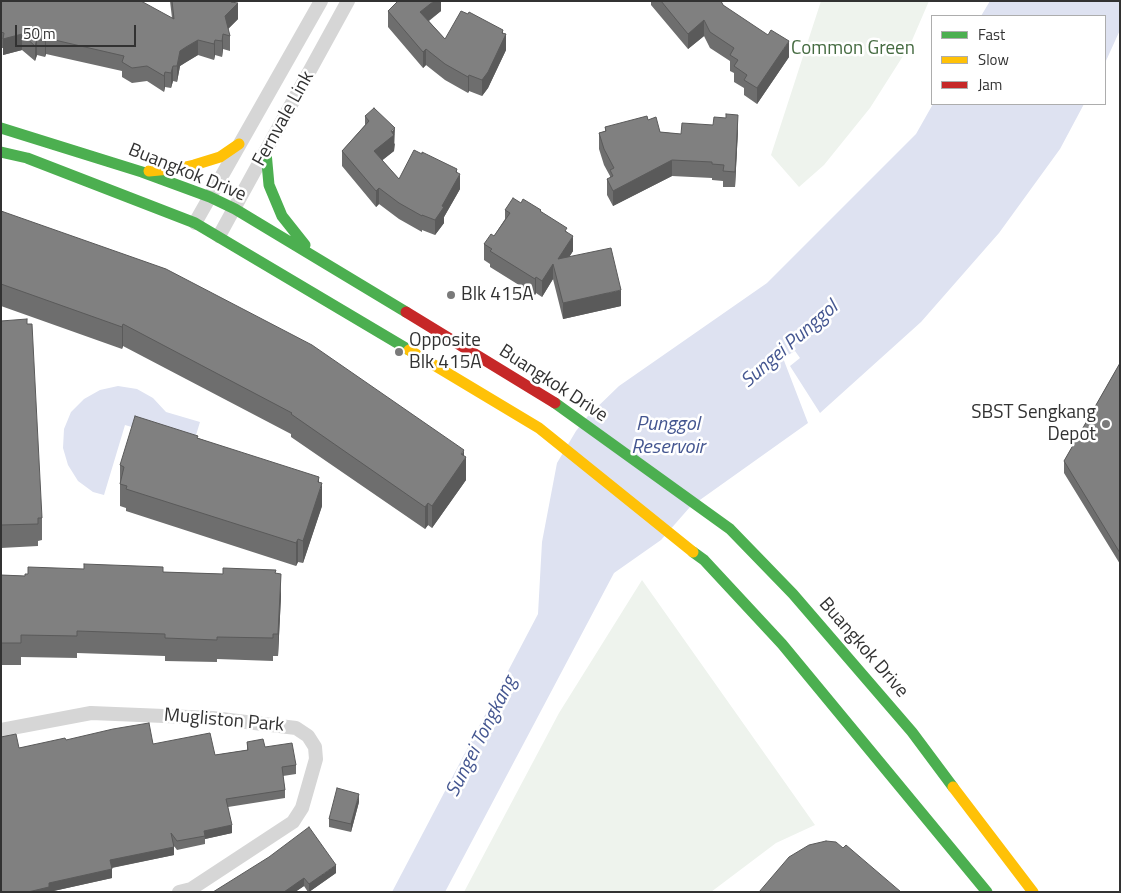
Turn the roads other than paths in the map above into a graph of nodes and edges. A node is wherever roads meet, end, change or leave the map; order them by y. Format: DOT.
graph roads {
  1 [pos="321,1"];
  2 [pos="348,1"];
  3 [pos="1,128"];
  4 [pos="239,144"];
  5 [pos="1,152"];
  6 [pos="266,152"];
  7 [pos="142,172"];
  8 [pos="210,197"];
  9 [pos="235,208"];
  10 [pos="195,223"];
  11 [pos="219,236"];
  12 [pos="313,256"];
  13 [pos="1,730"];
  14 [pos="179,892"];
  15 [pos="987,892"];
  16 [pos="1033,892"];
  1 -- 4 [label="street, Fernvale Link"];
  2 -- 6 [label="street, Fernvale Link"];
  3 -- 7 [label="main road, Buangkok Drive"];
  4 -- 7 [label="main road"];
  4 -- 8 [label="street, Fernvale Link"];
  5 -- 10 [label="main road"];
  6 -- 9 [label="street, Fernvale Link"];
  6 -- 12 [label="main road"];
  7 -- 8 [label="main road, Buangkok Drive"];
  8 -- 9 [label="main road, Buangkok Drive"];
  8 -- 10 [label="street, Fernvale Link"];
  9 -- 11 [label="street, Fernvale Link"];
  9 -- 12 [label="main road, Buangkok Drive"];
  10 -- 11 [label="main road"];
  11 -- 15 [label="main road"];
  12 -- 16 [label="main road, Buangkok Drive"];
  13 -- 14 [label="street, Mugliston Park"];
}
